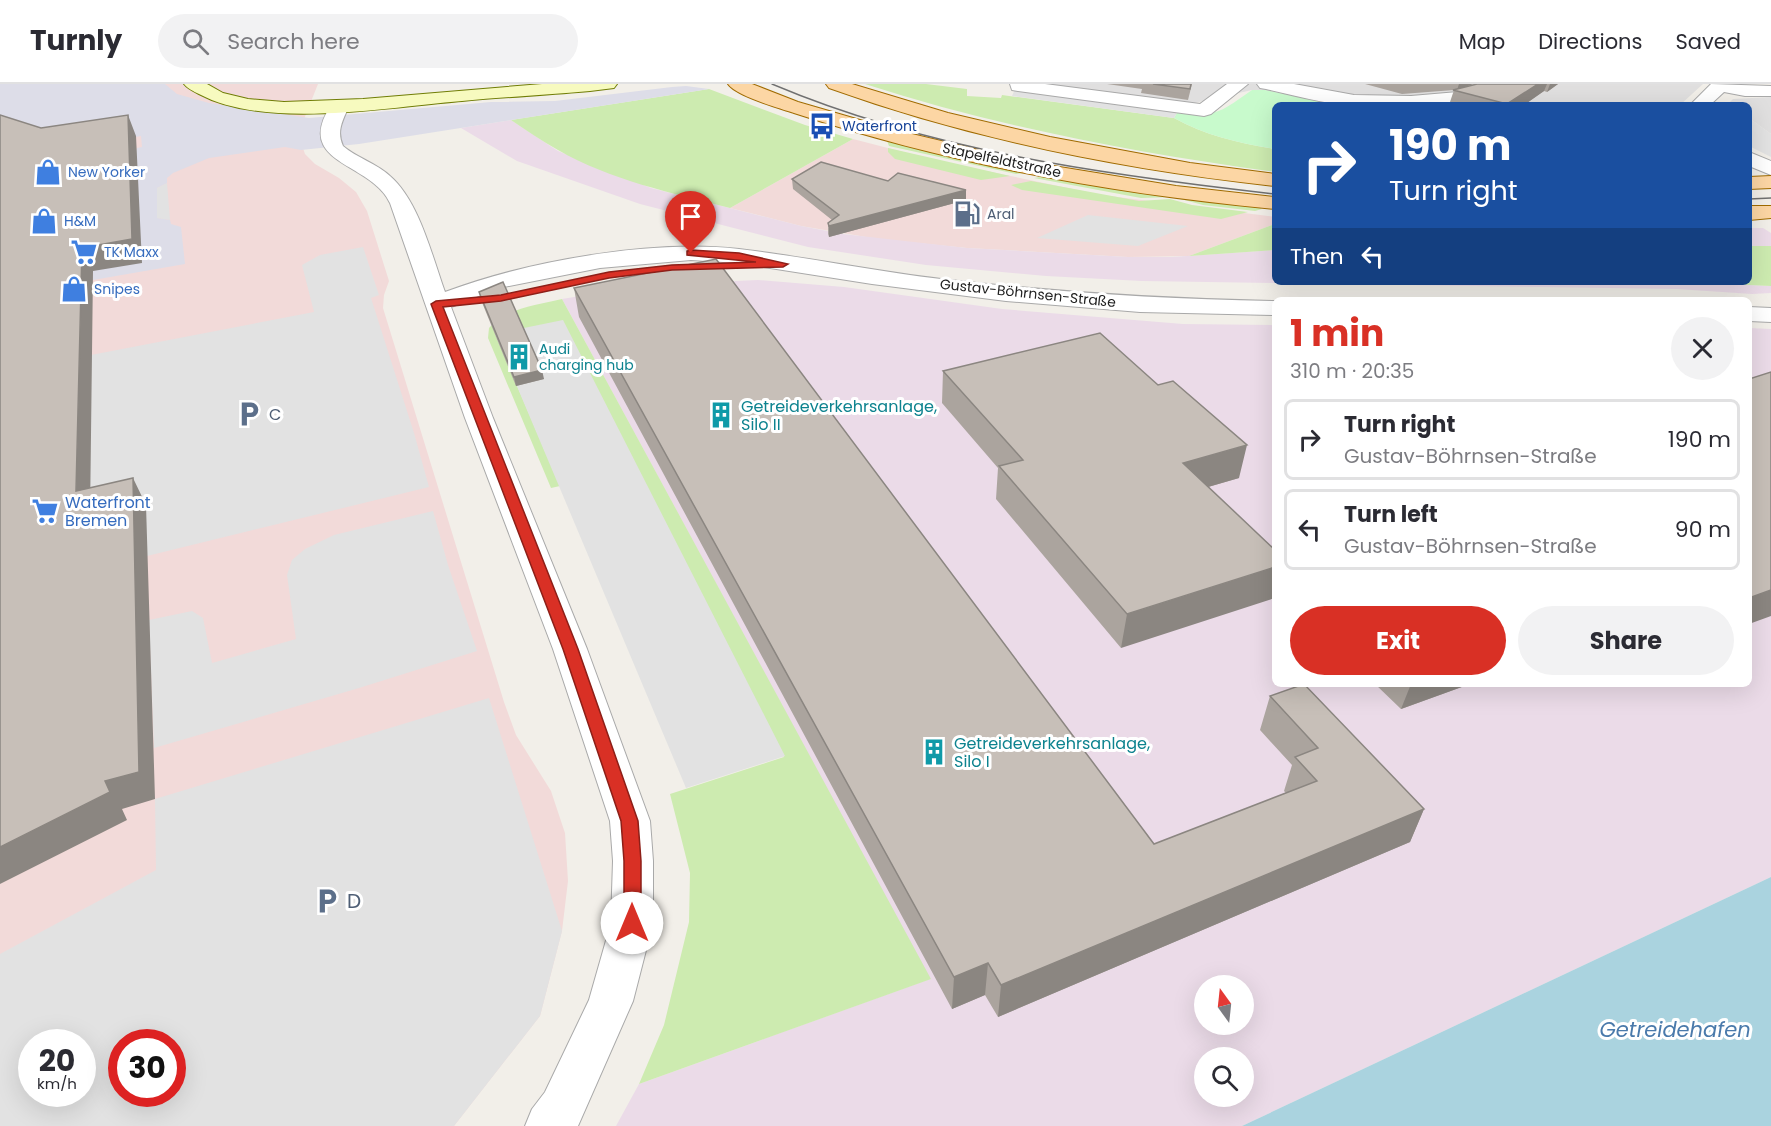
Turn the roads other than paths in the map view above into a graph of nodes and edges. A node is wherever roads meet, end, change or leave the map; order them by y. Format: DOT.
graph roads {
  1 [pos="194,84"];
  2 [pos="222,84"];
  3 [pos="485,84"];
  4 [pos="608,84"];
  5 [pos="737,84"];
  6 [pos="835,84"];
  7 [pos="1239,84"];
  8 [pos="1266,84"];
  9 [pos="1490,84"];
  10 [pos="1721,85"];
  11 [pos="1018,86"];
  12 [pos="1771,91"];
  13 [pos="337,100"];
  14 [pos="1702,102"];
  15 [pos="1752,164"];
  16 [pos="1272,180"];
  17 [pos="1761,181"];
  18 [pos="1272,203"];
  19 [pos="1771,212"];
  20 [pos="1752,213"];
  21 [pos="436,304"];
  22 [pos="1752,306"];
  23 [pos="1771,306"];
  24 [pos="1272,308"];
  25 [pos="1752,314"];
  26 [pos="1771,315"];
  27 [pos="549,1126"];
  1 -- 13 [label="street"];
  2 -- 13 [label="street"];
  3 -- 13 [label="street"];
  4 -- 13 [label="street"];
  5 -- 18 [label="main road, Stapelfeldtstraße"];
  6 -- 16 [label="main road, Stapelfeldtstraße"];
  7 -- 11 [label="street"];
  8 -- 9 [label="street"];
  10 -- 12 [label="street"];
  10 -- 14 [label="street"];
  13 -- 21 [label="street"];
  15 -- 17 [label="street"];
  19 -- 20 [label="main road"];
  21 -- 24 [label="street, Gustav-Böhrnsen-Straße"];
  21 -- 27 [label="street"];
  22 -- 23 [label="street"];
  25 -- 26 [label="street"];
}
